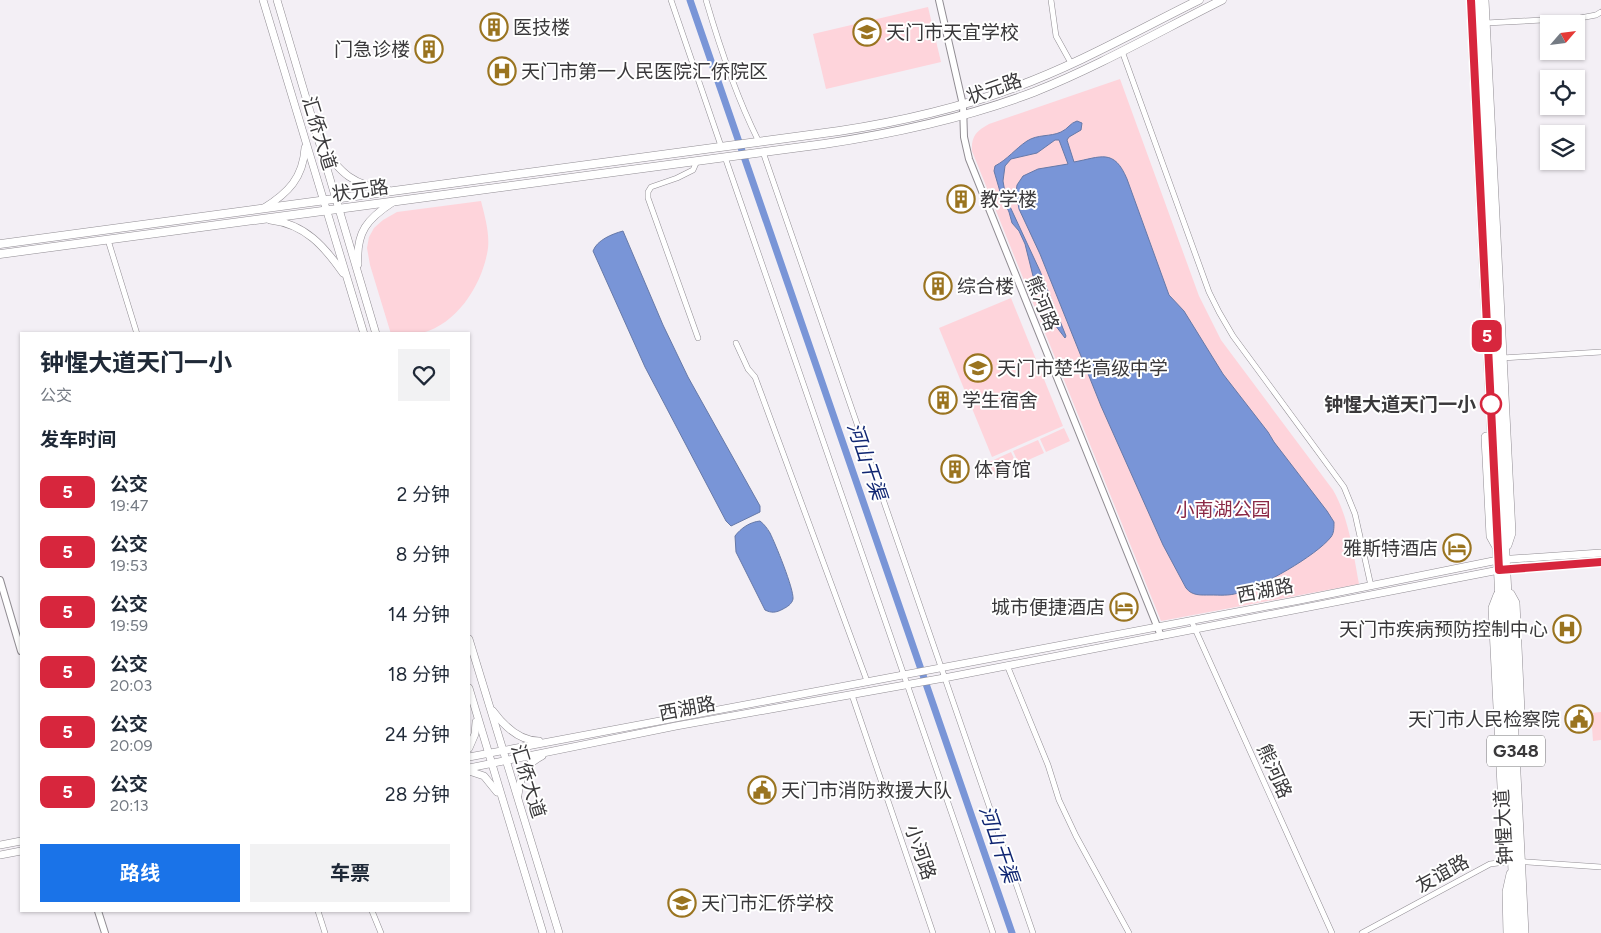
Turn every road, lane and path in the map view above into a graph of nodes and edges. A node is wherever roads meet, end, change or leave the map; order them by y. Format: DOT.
graph roads {
  1 [pos="263,0"];
  2 [pos="277,0"];
  3 [pos="672,0"];
  4 [pos="706,0"];
  5 [pos="939,0"];
  6 [pos="1051,0"];
  7 [pos="1199,0"];
  8 [pos="1222,0"];
  9 [pos="1466,0"];
  10 [pos="1471,0"];
  11 [pos="1477,0"];
  12 [pos="1484,0"];
  13 [pos="1601,12"];
  14 [pos="1486,24"];
  15 [pos="1122,51"];
  16 [pos="1071,63"];
  17 [pos="963,105"];
  18 [pos="964,115"];
  19 [pos="317,140"];
  20 [pos="756,141"];
  21 [pos="306,143"];
  22 [pos="722,146"];
  23 [pos="760,152"];
  24 [pos="725,157"];
  25 [pos="697,161"];
  26 [pos="393,191"];
  27 [pos="335,199"];
  28 [pos="324,201"];
  29 [pos="395,201"];
  30 [pos="338,209"];
  31 [pos="263,210"];
  32 [pos="327,211"];
  33 [pos="265,219"];
  34 [pos="108,240"];
  35 [pos="0,244"];
  36 [pos="0,254"];
  37 [pos="358,274"];
  38 [pos="347,278"];
  39 [pos="136,332"];
  40 [pos="363,332"];
  41 [pos="375,332"];
  42 [pos="698,338"];
  43 [pos="736,343"];
  44 [pos="1601,352"];
  45 [pos="1495,358"];
  46 [pos="1601,553"];
  47 [pos="1502,559"];
  48 [pos="1601,562"];
  49 [pos="0,580"];
  50 [pos="1371,586"];
  51 [pos="1504,590"];
  52 [pos="1191,620"];
  53 [pos="1157,627"];
  54 [pos="1195,629"];
  55 [pos="1161,636"];
  56 [pos="470,642"];
  57 [pos="20,648"];
  58 [pos="1007,665"];
  59 [pos="939,668"];
  60 [pos="906,674"];
  61 [pos="942,678"];
  62 [pos="867,681"];
  63 [pos="909,683"];
  64 [pos="470,692"];
  65 [pos="852,695"];
  66 [pos="489,705"];
  67 [pos="475,709"];
  68 [pos="549,742"];
  69 [pos="470,746"];
  70 [pos="502,750"];
  71 [pos="551,752"];
  72 [pos="488,753"];
  73 [pos="470,757"];
  74 [pos="506,761"];
  75 [pos="491,764"];
  76 [pos="470,770"];
  77 [pos="470,770"];
  78 [pos="517,798"];
  79 [pos="503,801"];
  80 [pos="20,841"];
  81 [pos="0,845"];
  82 [pos="20,851"];
  83 [pos="0,855"];
  84 [pos="1517,861"];
  85 [pos="1601,867"];
  86 [pos="98,912"];
  87 [pos="318,912"];
  88 [pos="372,912"];
  89 [pos="105,933"];
  90 [pos="325,933"];
  91 [pos="381,933"];
  92 [pos="543,933"];
  93 [pos="559,933"];
  94 [pos="933,933"];
  95 [pos="993,933"];
  96 [pos="1033,933"];
  97 [pos="1130,933"];
  98 [pos="1332,933"];
  99 [pos="1362,933"];
  100 [pos="1508,933"];
  101 [pos="1516,933"];
  102 [pos="1524,933"];
  103 [pos="1530,933"];
  1 -- 21 [label="main road, 汇侨大道"];
  2 -- 19 [label="main road, 汇侨大道"];
  3 -- 22 [label="street"];
  4 -- 20 [label="street"];
  5 -- 17 [label="street, 熊河路"];
  6 -- 16 [label="street"];
  7 -- 16 [label="main road, 状元路"];
  8 -- 15 [label="main road, 状元路"];
  9 -- 47 [label="highway"];
  10 -- 45 [label="highway"];
  11 -- 45 [label="highway"];
  12 -- 14 [label="highway"];
  13 -- 14 [label="street"];
  14 -- 45 [label="highway"];
  15 -- 18 [label="main road, 状元路"];
  15 -- 50 [label="street"];
  16 -- 17 [label="main road, 状元路"];
  17 -- 18 [label="street, 熊河路"];
  17 -- 20 [label="main road, 状元路"];
  18 -- 23 [label="main road, 状元路"];
  18 -- 53 [label="street, 熊河路"];
  19 -- 21 [label="main road"];
  19 -- 26 [label="main road"];
  19 -- 27 [label="main road, 汇侨大道"];
  20 -- 22 [label="main road, 状元路"];
  21 -- 28 [label="main road, 汇侨大道"];
  21 -- 31 [label="main road"];
  22 -- 26 [label="main road, 状元路"];
  23 -- 24 [label="main road, 状元路"];
  23 -- 59 [label="street"];
  24 -- 25 [label="main road, 状元路"];
  24 -- 60 [label="street"];
  25 -- 29 [label="main road, 状元路"];
  25 -- 42 [label="street"];
  26 -- 27 [label="main road, 状元路"];
  27 -- 28 [label="main road, 状元路"];
  27 -- 30 [label="main road, 汇侨大道"];
  28 -- 31 [label="main road, 状元路"];
  28 -- 32 [label="main road, 汇侨大道"];
  29 -- 30 [label="main road, 状元路"];
  29 -- 37 [label="main road"];
  30 -- 32 [label="main road, 状元路"];
  30 -- 37 [label="main road, 汇侨大道"];
  31 -- 35 [label="main road, 状元路"];
  32 -- 33 [label="main road, 状元路"];
  32 -- 38 [label="main road, 汇侨大道"];
  33 -- 34 [label="main road, 状元路"];
  33 -- 38 [label="main road"];
  34 -- 36 [label="main road, 状元路"];
  34 -- 39 [label="street"];
  37 -- 41 [label="main road, 汇侨大道"];
  38 -- 40 [label="main road, 汇侨大道"];
  43 -- 62 [label="street"];
  44 -- 45 [label="street"];
  45 -- 47 [label="highway"];
  45 -- 47 [label="highway"];
  46 -- 47 [label="main road, 西湖路"];
  47 -- 48 [label="main road, 西湖路"];
  47 -- 50 [label="main road, 西湖路"];
  47 -- 51 [label="highway"];
  47 -- 54 [label="main road, 西湖路"];
  49 -- 57 [label="street"];
  50 -- 52 [label="main road, 西湖路"];
  51 -- 84 [label="highway"];
  51 -- 84 [label="highway"];
  52 -- 53 [label="main road, 西湖路"];
  52 -- 54 [label="street, 熊河路"];
  53 -- 55 [label="street, 熊河路"];
  53 -- 59 [label="main road, 西湖路"];
  54 -- 55 [label="main road, 西湖路"];
  54 -- 98 [label="street, 熊河路"];
  55 -- 58 [label="main road, 西湖路"];
  56 -- 66 [label="main road, 汇侨大道"];
  58 -- 61 [label="main road, 西湖路"];
  58 -- 97 [label="street"];
  59 -- 60 [label="main road, 西湖路"];
  59 -- 61 [label="street"];
  60 -- 62 [label="main road, 西湖路"];
  60 -- 63 [label="street"];
  61 -- 63 [label="main road, 西湖路"];
  61 -- 96 [label="street"];
  62 -- 68 [label="main road, 西湖路"];
  63 -- 65 [label="main road, 西湖路"];
  63 -- 95 [label="street"];
  64 -- 67 [label="main road, 汇侨大道"];
  65 -- 71 [label="main road, 西湖路"];
  65 -- 94 [label="street, 小河路"];
  66 -- 68 [label="main road"];
  66 -- 70 [label="main road, 汇侨大道"];
  67 -- 69 [label="main road"];
  67 -- 72 [label="main road, 汇侨大道"];
  68 -- 70 [label="main road, 西湖路"];
  70 -- 72 [label="main road, 西湖路"];
  70 -- 74 [label="main road, 汇侨大道"];
  71 -- 74 [label="main road, 西湖路"];
  71 -- 78 [label="main road"];
  72 -- 73 [label="main road, 西湖路"];
  72 -- 75 [label="main road, 汇侨大道"];
  74 -- 75 [label="main road, 西湖路"];
  74 -- 78 [label="main road, 汇侨大道"];
  75 -- 76 [label="main road, 西湖路"];
  75 -- 79 [label="main road, 汇侨大道"];
  77 -- 79 [label="main road"];
  78 -- 93 [label="main road, 汇侨大道"];
  79 -- 92 [label="main road, 汇侨大道"];
  80 -- 81 [label="main road"];
  82 -- 83 [label="main road"];
  84 -- 85 [label="street, 友谊路"];
  84 -- 99 [label="street, 友谊路"];
  84 -- 100 [label="highway"];
  84 -- 101 [label="highway, 钟惺大道"];
  84 -- 102 [label="highway, 钟惺大道"];
  84 -- 103 [label="highway"];
  86 -- 89 [label="street"];
  87 -- 90 [label="street"];
  88 -- 91 [label="street"];
}
